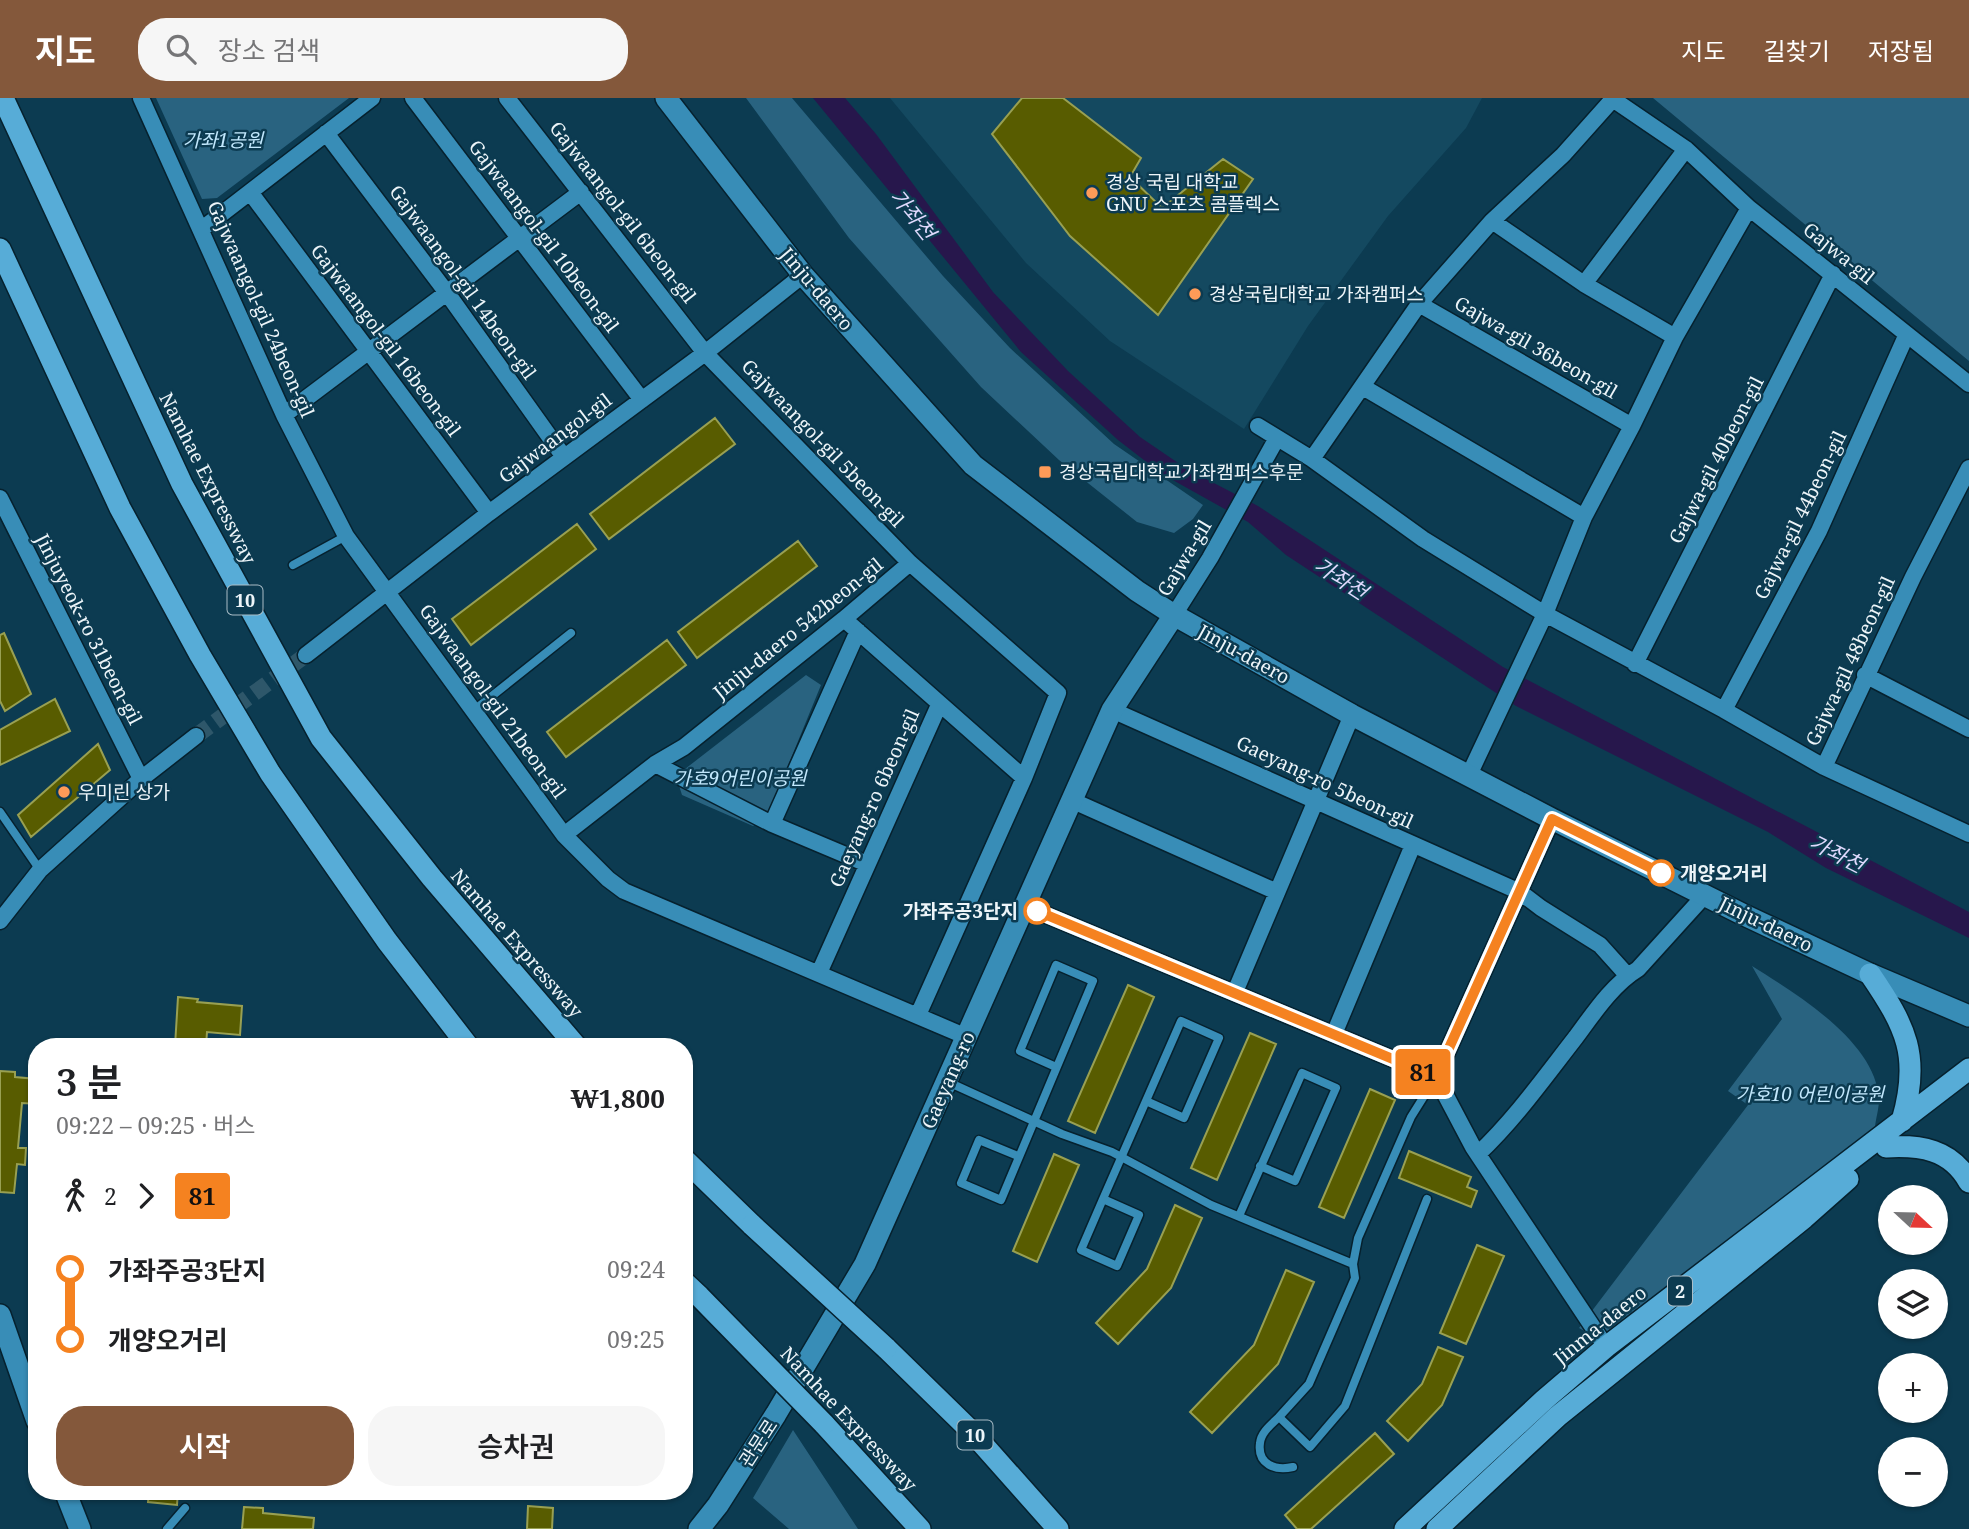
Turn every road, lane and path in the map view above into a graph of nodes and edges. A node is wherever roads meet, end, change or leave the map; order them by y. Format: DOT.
graph roads {
  1 [pos="4,98"];
  2 [pos="141,98"];
  3 [pos="372,98"];
  4 [pos="413,98"];
  5 [pos="507,98"];
  6 [pos="666,98"];
  7 [pos="1612,99"];
  8 [pos="326,133"];
  9 [pos="1686,149"];
  10 [pos="250,192"];
  11 [pos="581,192"];
  12 [pos="1749,208"];
  13 [pos="1492,221"];
  14 [pos="202,229"];
  15 [pos="519,239"];
  16 [pos="0,249"];
  17 [pos="803,275"];
  18 [pos="1833,275"];
  19 [pos="1584,284"];
  20 [pos="447,293"];
  21 [pos="1419,304"];
  22 [pos="1906,335"];
  23 [pos="1675,337"];
  24 [pos="368,352"];
  25 [pos="705,353"];
  26 [pos="1969,384"];
  27 [pos="1363,387"];
  28 [pos="642,400"];
  29 [pos="284,415"];
  30 [pos="1258,426"];
  31 [pos="1632,426"];
  32 [pos="1277,438"];
  33 [pos="564,457"];
  34 [pos="1312,460"];
  35 [pos="1969,468"];
  36 [pos="1,504"];
  37 [pos="489,513"];
  38 [pos="1584,517"];
  39 [pos="346,536"];
  40 [pos="910,564"];
  41 [pos="293,565"];
  42 [pos="388,592"];
  43 [pos="1545,614"];
  44 [pos="1174,615"];
  45 [pos="845,619"];
  46 [pos="858,631"];
  47 [pos="571,633"];
  48 [pos="306,654"];
  49 [pos="1635,664"];
  50 [pos="1865,675"];
  51 [pos="939,705"];
  52 [pos="1112,709"];
  53 [pos="1724,710"];
  54 [pos="473,711"];
  55 [pos="1352,715"];
  56 [pos="1967,721"];
  57 [pos="196,736"];
  58 [pos="655,764"];
  59 [pos="1824,768"];
  60 [pos="1469,775"];
  61 [pos="1024,778"];
  62 [pos="141,779"];
  63 [pos="1071,800"];
  64 [pos="1314,800"];
  65 [pos="0,811"];
  66 [pos="1552,819"];
  67 [pos="772,824"];
  68 [pos="1969,834"];
  69 [pos="564,835"];
  70 [pos="1413,845"];
  71 [pos="867,864"];
  72 [pos="40,870"];
  73 [pos="1277,892"];
  74 [pos="1520,892"];
  75 [pos="1705,895"];
  76 [pos="1026,906"];
  77 [pos="0,921"];
  78 [pos="819,973"];
  79 [pos="1870,974"];
  80 [pos="1627,975"];
  81 [pos="1235,992"];
  82 [pos="918,1015"];
  83 [pos="1969,1016"];
  84 [pos="1334,1034"];
  85 [pos="967,1037"];
  86 [pos="462,1038"];
  87 [pos="569,1038"];
  88 [pos="1056,1067"];
  89 [pos="1969,1072"];
  90 [pos="1436,1077"];
  91 [pos="948,1082"];
  92 [pos="1146,1101"];
  93 [pos="1034,1121"];
  94 [pos="1902,1121"];
  95 [pos="1886,1147"];
  96 [pos="1478,1154"];
  97 [pos="1018,1156"];
  98 [pos="1122,1157"];
  99 [pos="1260,1166"];
  100 [pos="693,1168"];
  101 [pos="1969,1182"];
  102 [pos="1103,1199"];
  103 [pos="1427,1199"];
  104 [pos="1239,1216"];
  105 [pos="1353,1264"];
  106 [pos="693,1290"];
  107 [pos="0,1315"];
  108 [pos="1606,1347"];
  109 [pos="813,1353"];
  110 [pos="28,1393"];
  111 [pos="1279,1417"];
  112 [pos="1293,1467"];
  113 [pos="69,1500"];
  114 [pos="185,1508"];
  115 [pos="80,1529"];
  116 [pos="167,1529"];
  117 [pos="699,1529"];
  118 [pos="920,1529"];
  119 [pos="1058,1529"];
  120 [pos="1405,1529"];
  121 [pos="1437,1529"];
  1 -- 87 [label="highway, Namhae Expressway / 10"];
  2 -- 14 [label="street, Gajwaangol-gil 24beon-gil"];
  3 -- 8 [label="street"];
  4 -- 15 [label="street, Gajwaangol-gil 10beon-gil"];
  5 -- 11 [label="street, Gajwaangol-gil 6beon-gil"];
  6 -- 17 [label="street, Jinju-daero"];
  7 -- 9 [label="street, Gajwa-gil"];
  7 -- 13 [label="street, Gajwa-gil"];
  8 -- 10 [label="street"];
  8 -- 20 [label="street, Gajwaangol-gil 14beon-gil"];
  9 -- 12 [label="street, Gajwa-gil"];
  9 -- 19 [label="street"];
  10 -- 14 [label="street"];
  10 -- 24 [label="street, Gajwaangol-gil 16beon-gil"];
  11 -- 15 [label="street"];
  11 -- 25 [label="street, Gajwaangol-gil 6beon-gil"];
  12 -- 18 [label="street, Gajwa-gil"];
  12 -- 23 [label="street, Gajwa-gil 36beon-gil"];
  13 -- 19 [label="street"];
  13 -- 21 [label="street, Gajwa-gil"];
  14 -- 29 [label="street, Gajwaangol-gil 24beon-gil"];
  15 -- 20 [label="street"];
  15 -- 28 [label="street, Gajwaangol-gil 10beon-gil"];
  16 -- 86 [label="highway"];
  17 -- 25 [label="street, Gajwaangol-gil"];
  17 -- 44 [label="street, Jinju-daero"];
  18 -- 22 [label="street, Gajwa-gil"];
  18 -- 49 [label="street, Gajwa-gil 40beon-gil"];
  19 -- 23 [label="street"];
  20 -- 24 [label="street"];
  20 -- 33 [label="street, Gajwaangol-gil 14beon-gil"];
  21 -- 27 [label="street, Gajwa-gil"];
  21 -- 31 [label="street, Gajwa-gil 36beon-gil"];
  22 -- 26 [label="street, Gajwa-gil"];
  22 -- 53 [label="street, Gajwa-gil 44beon-gil"];
  23 -- 31 [label="street, Gajwa-gil 36beon-gil"];
  24 -- 29 [label="street"];
  24 -- 37 [label="street, Gajwaangol-gil 16beon-gil"];
  25 -- 28 [label="street, Gajwaangol-gil"];
  25 -- 40 [label="street, Gajwaangol-gil 5beon-gil"];
  27 -- 34 [label="street, Gajwa-gil"];
  27 -- 38 [label="street"];
  28 -- 33 [label="street, Gajwaangol-gil"];
  29 -- 39 [label="street, Gajwaangol-gil 24beon-gil"];
  30 -- 32 [label="street"];
  31 -- 38 [label="street, Gajwa-gil 36beon-gil"];
  32 -- 34 [label="street"];
  32 -- 44 [label="street, Gajwa-gil"];
  33 -- 37 [label="street, Gajwaangol-gil"];
  34 -- 43 [label="street"];
  35 -- 50 [label="street, Gajwa-gil 48beon-gil"];
  36 -- 62 [label="street, Jinjuyeok-ro 31beon-gil"];
  37 -- 42 [label="street, Gajwaangol-gil"];
  38 -- 43 [label="street, Gajwa-gil 36beon-gil"];
  39 -- 41 [label="lane"];
  39 -- 42 [label="street"];
  40 -- 45 [label="street, Jinju-daero 542beon-gil"];
  40 -- 61 [label="street, Jinju-daero 542beon-gil"];
  42 -- 48 [label="street, Gajwaangol-gil"];
  42 -- 54 [label="street, Gajwaangol-gil 21beon-gil"];
  43 -- 49 [label="street"];
  43 -- 60 [label="street, Gajwa-gil 36beon-gil"];
  44 -- 52 [label="street, Gaeyang-ro"];
  44 -- 55 [label="street, Jinju-daero"];
  45 -- 46 [label="street"];
  45 -- 58 [label="street, Jinju-daero 542beon-gil"];
  46 -- 51 [label="street"];
  46 -- 67 [label="street, Jinju-daero 542beon-gil"];
  47 -- 54 [label="lane"];
  49 -- 53 [label="street"];
  50 -- 56 [label="street"];
  50 -- 59 [label="street, Gajwa-gil 48beon-gil"];
  51 -- 61 [label="street, Gaeyang-ro 6beon-gil"];
  51 -- 71 [label="street, Gaeyang-ro 6beon-gil"];
  52 -- 63 [label="street, Gaeyang-ro"];
  52 -- 64 [label="street, Gaeyang-ro 5beon-gil"];
  53 -- 59 [label="street"];
  54 -- 69 [label="street, Gajwaangol-gil 21beon-gil"];
  55 -- 60 [label="street, Jinju-daero"];
  55 -- 64 [label="street"];
  57 -- 62 [label="street"];
  58 -- 67 [label="street"];
  58 -- 69 [label="street, Jinju-daero 542beon-gil"];
  59 -- 68 [label="street, Gajwa-gil 48beon-gil"];
  60 -- 66 [label="street, Jinju-daero"];
  61 -- 82 [label="street"];
  62 -- 72 [label="street"];
  63 -- 73 [label="street"];
  63 -- 76 [label="street, Gaeyang-ro"];
  64 -- 70 [label="street, Gaeyang-ro 5beon-gil"];
  64 -- 73 [label="street"];
  65 -- 72 [label="lane"];
  66 -- 74 [label="street"];
  66 -- 75 [label="street, Jinju-daero"];
  67 -- 71 [label="street"];
  69 -- 78 [label="street"];
  70 -- 74 [label="street, Gaeyang-ro 5beon-gil"];
  70 -- 84 [label="street"];
  71 -- 78 [label="street, Gaeyang-ro 6beon-gil"];
  72 -- 77 [label="street"];
  73 -- 81 [label="street"];
  74 -- 80 [label="street, Gaeyang-ro 5beon-gil"];
  74 -- 90 [label="street"];
  75 -- 79 [label="street, Jinju-daero"];
  75 -- 80 [label="street"];
  76 -- 81 [label="street"];
  76 -- 85 [label="street, Gaeyang-ro"];
  78 -- 82 [label="street"];
  79 -- 83 [label="street, Jinju-daero"];
  79 -- 94 [label="highway"];
  80 -- 96 [label="street"];
  81 -- 84 [label="street"];
  82 -- 85 [label="street"];
  84 -- 90 [label="street"];
  85 -- 91 [label="street, Gaeyang-ro"];
  88 -- 88 [label="lane"];
  88 -- 93 [label="lane"];
  89 -- 94 [label="highway, Jinma-daero / 2"];
  89 -- 95 [label="highway, Jinma-daero / 2"];
  90 -- 96 [label="street"];
  90 -- 105 [label="lane"];
  91 -- 93 [label="lane"];
  91 -- 109 [label="street, Gaeyang-ro"];
  92 -- 92 [label="lane"];
  92 -- 98 [label="lane"];
  93 -- 97 [label="lane"];
  93 -- 98 [label="lane"];
  94 -- 108 [label="highway, Jinma-daero / 2"];
  95 -- 101 [label="highway"];
  95 -- 121 [label="highway, Jinma-daero / 2"];
  96 -- 108 [label="street"];
  97 -- 97 [label="lane"];
  98 -- 102 [label="lane"];
  98 -- 104 [label="lane"];
  99 -- 99 [label="lane"];
  99 -- 104 [label="lane"];
  100 -- 119 [label="highway, 10, bridge"];
  102 -- 102 [label="lane"];
  103 -- 111 [label="lane"];
  104 -- 105 [label="lane"];
  105 -- 111 [label="lane"];
  106 -- 118 [label="highway, Namhae Expressway, bridge"];
  107 -- 110 [label="street"];
  108 -- 120 [label="highway, Jinma-daero / 2"];
  109 -- 117 [label="street, 관문로"];
  111 -- 112 [label="lane"];
  113 -- 115 [label="street"];
  114 -- 116 [label="lane"];
}
